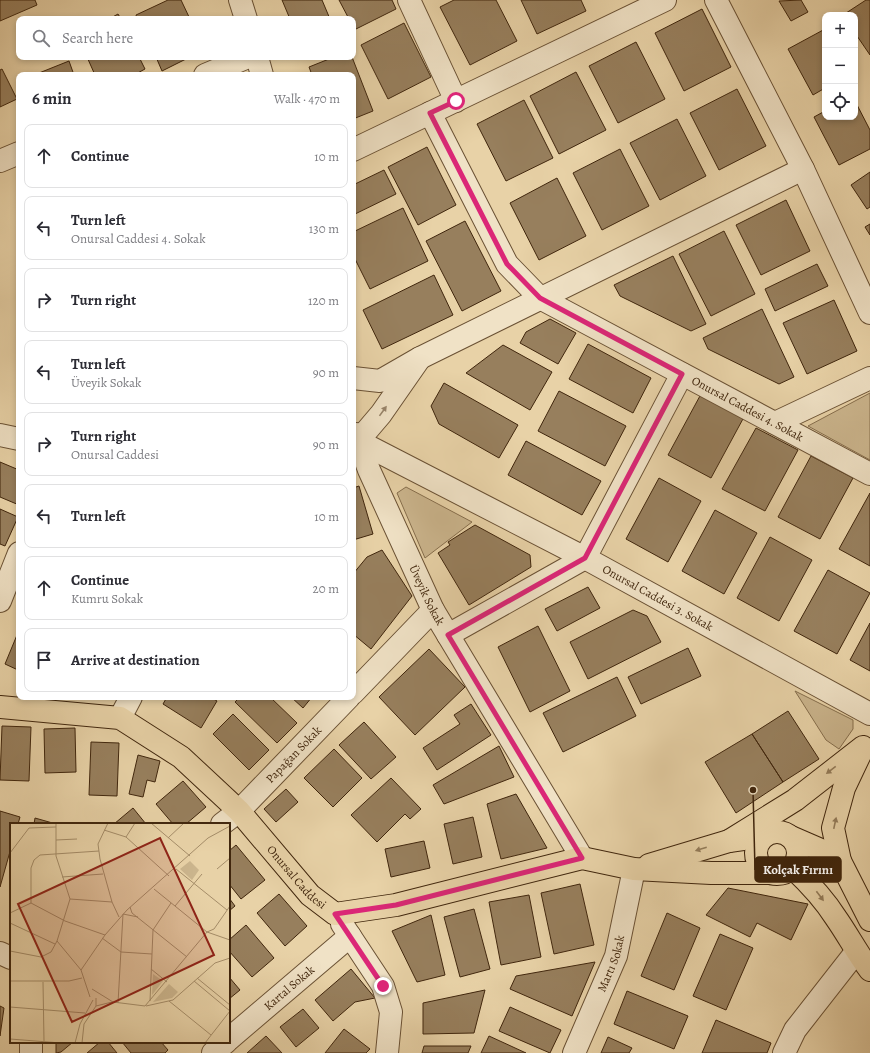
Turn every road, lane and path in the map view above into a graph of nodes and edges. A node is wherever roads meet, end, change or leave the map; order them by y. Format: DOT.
graph roads {
  1 [pos="240,0"];
  2 [pos="409,0"];
  3 [pos="666,0"];
  4 [pos="716,0"];
  5 [pos="245,16"];
  6 [pos="241,60"];
  7 [pos="258,60"];
  8 [pos="212,72"];
  9 [pos="261,72"];
  10 [pos="456,101"];
  11 [pos="430,113"];
  12 [pos="356,149"];
  13 [pos="16,154"];
  14 [pos="0,161"];
  15 [pos="803,169"];
  16 [pos="540,298"];
  17 [pos="870,313"];
  18 [pos="420,358"];
  19 [pos="682,374"];
  20 [pos="356,378"];
  21 [pos="870,378"];
  22 [pos="775,423"];
  23 [pos="356,434"];
  24 [pos="0,435"];
  25 [pos="16,438"];
  26 [pos="361,470"];
  27 [pos="870,474"];
  28 [pos="585,558"];
  29 [pos="16,561"];
  30 [pos="0,601"];
  31 [pos="432,610"];
  32 [pos="448,635"];
  33 [pos="356,689"];
  34 [pos="130,700"];
  35 [pos="346,700"];
  36 [pos="0,707"];
  37 [pos="870,714"];
  38 [pos="120,718"];
  39 [pos="867,743"];
  40 [pos="239,811"];
  41 [pos="223,823"];
  42 [pos="766,835"];
  43 [pos="791,837"];
  44 [pos="729,841"];
  45 [pos="582,858"];
  46 [pos="840,861"];
  47 [pos="793,868"];
  48 [pos="634,869"];
  49 [pos="769,873"];
  50 [pos="335,914"];
  51 [pos="870,920"];
  52 [pos="350,936"];
  53 [pos="856,952"];
  54 [pos="0,953"];
  55 [pos="10,958"];
  56 [pos="870,970"];
  57 [pos="230,1039"];
  58 [pos="225,1043"];
  59 [pos="213,1053"];
  60 [pos="387,1053"];
  61 [pos="574,1053"];
  62 [pos="784,1053"];
  1 -- 5 [label="street"];
  2 -- 10 [label="street"];
  3 -- 10 [label="street"];
  4 -- 15 [label="street"];
  6 -- 8 [label="street"];
  7 -- 9 [label="street"];
  10 -- 11 [label="street"];
  11 -- 12 [label="street"];
  11 -- 16 [label="street, Onursal Caddesi 4. Sokak"];
  13 -- 14 [label="street"];
  15 -- 16 [label="street"];
  15 -- 17 [label="street"];
  16 -- 18 [label="street"];
  16 -- 19 [label="street, Onursal Caddesi 4. Sokak"];
  18 -- 20 [label="street"];
  23 -- 18 [label="street, one-way"];
  19 -- 22 [label="street, Onursal Caddesi 4. Sokak"];
  19 -- 28 [label="street"];
  21 -- 22 [label="street"];
  22 -- 27 [label="street, Onursal Caddesi 4. Sokak"];
  23 -- 26 [label="street, Üveyik Sokak"];
  23 -- 28 [label="street, Onursal Caddesi 3. Sokak"];
  24 -- 25 [label="street"];
  26 -- 31 [label="street, Üveyik Sokak"];
  28 -- 32 [label="street"];
  28 -- 37 [label="street, Onursal Caddesi 3. Sokak"];
  29 -- 30 [label="street"];
  31 -- 32 [label="street, Üveyik Sokak"];
  31 -- 33 [label="street"];
  32 -- 45 [label="street, Üveyik Sokak"];
  34 -- 38 [label="street"];
  35 -- 40 [label="street, Papağan Sokak"];
  36 -- 38 [label="main road, Onursal Caddesi"];
  38 -- 40 [label="main road, Onursal Caddesi"];
  39 -- 44 [label="main road, one-way"];
  46 -- 39 [label="main road, one-way"];
  40 -- 41 [label="street, Papağan Sokak"];
  40 -- 50 [label="main road, Onursal Caddesi"];
  42 -- 43 [label="main road"];
  42 -- 44 [label="main road"];
  42 -- 49 [label="main road"];
  43 -- 46 [label="main road"];
  43 -- 47 [label="main road"];
  44 -- 48 [label="main road, one-way"];
  45 -- 48 [label="main road, Onursal Caddesi"];
  45 -- 50 [label="main road, Onursal Caddesi"];
  46 -- 51 [label="main road"];
  47 -- 49 [label="main road"];
  47 -- 53 [label="main road, one-way"];
  48 -- 49 [label="main road, Onursal Caddesi"];
  48 -- 61 [label="street, Martı Sokak"];
  50 -- 52 [label="street"];
  52 -- 57 [label="street, Kartal Sokak"];
  52 -- 60 [label="street"];
  53 -- 56 [label="main road"];
  53 -- 62 [label="street"];
  54 -- 55 [label="street"];
  58 -- 59 [label="street"];
}
